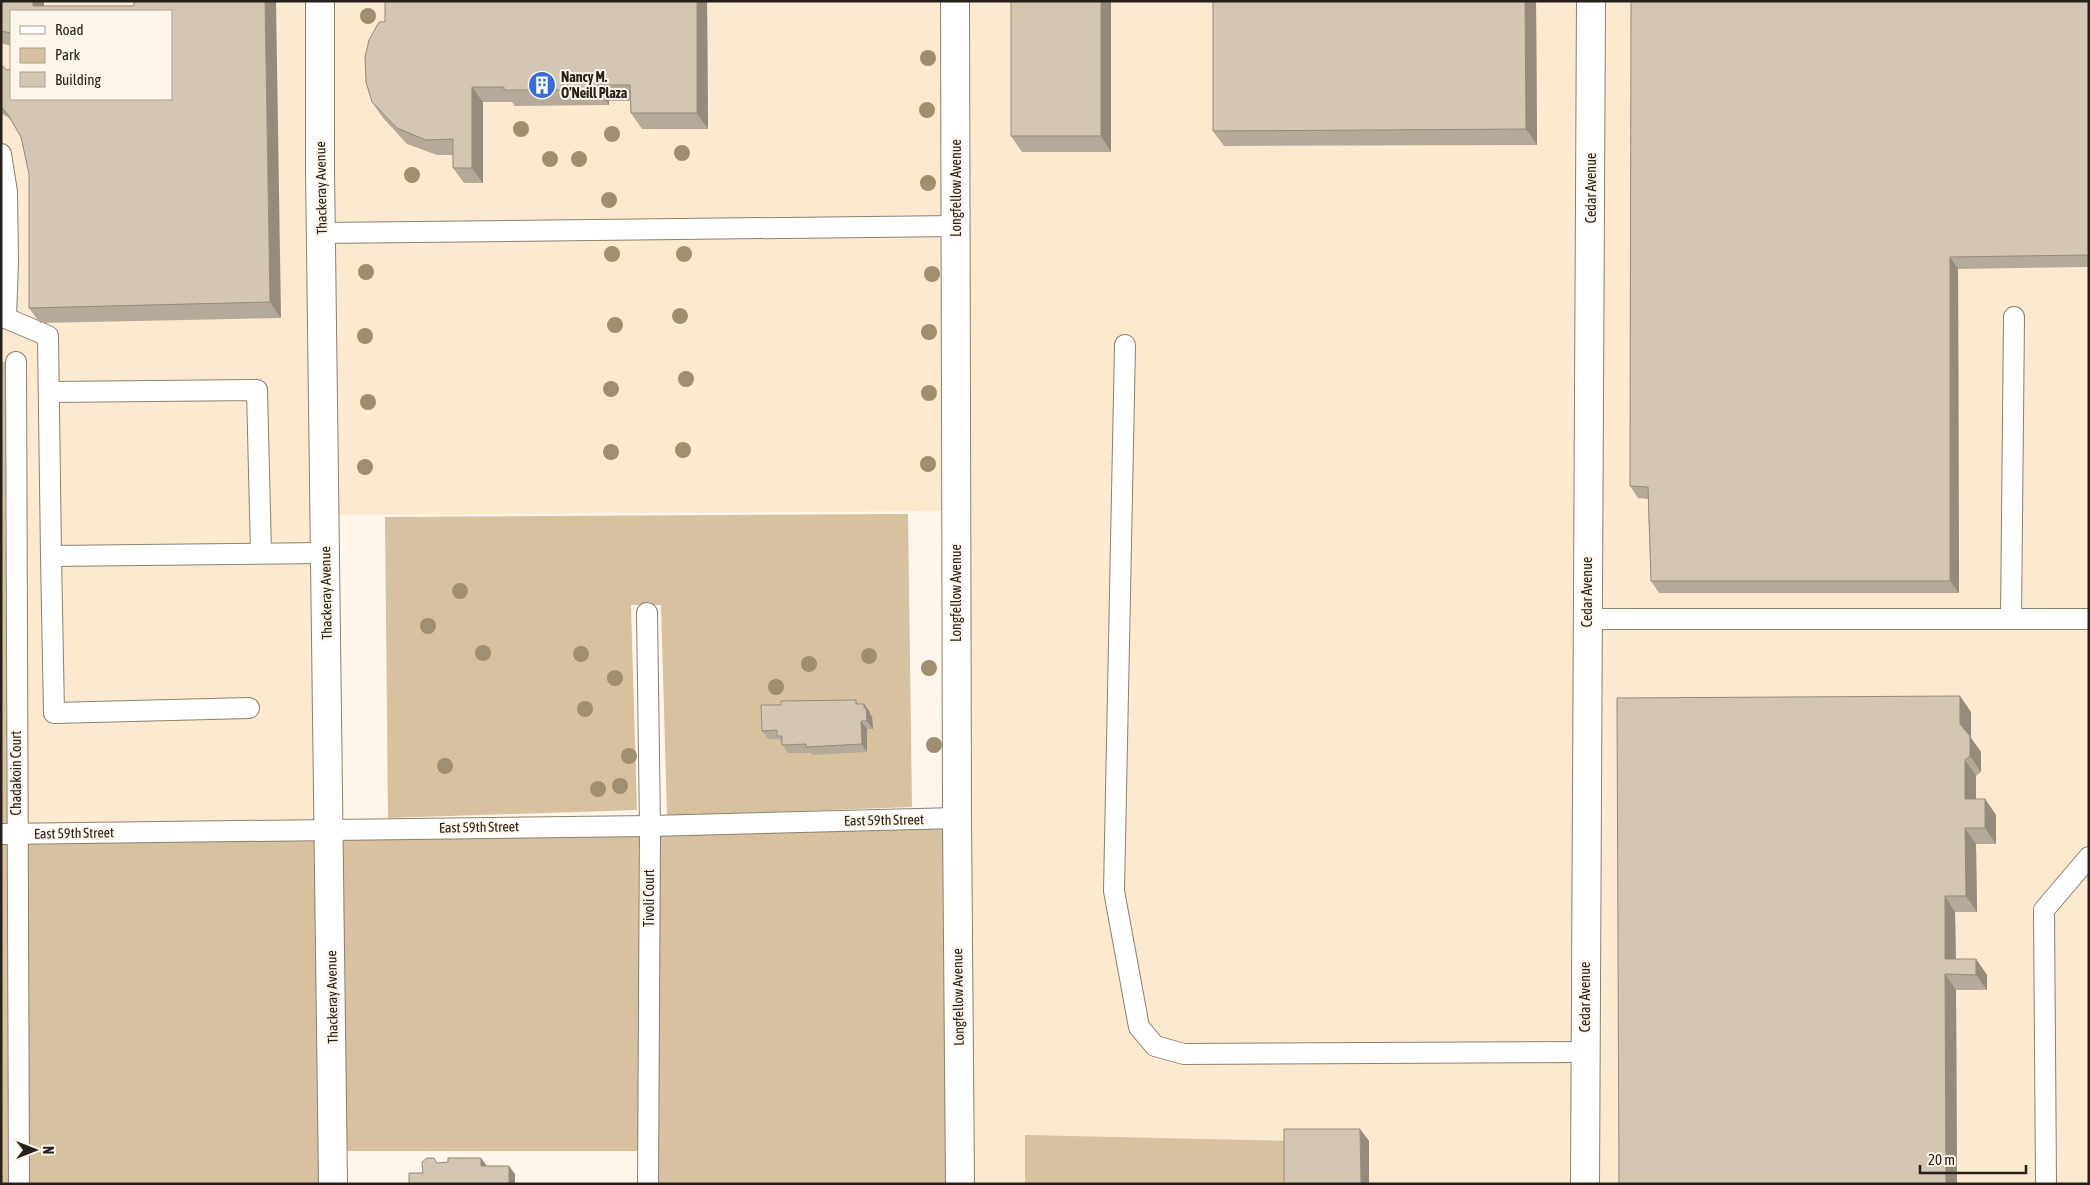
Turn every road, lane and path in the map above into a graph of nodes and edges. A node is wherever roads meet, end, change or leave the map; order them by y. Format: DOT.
graph roads {
  1 [pos="320,1"];
  2 [pos="955,1"];
  3 [pos="1591,1"];
  4 [pos="1,154"];
  5 [pos="956,226"];
  6 [pos="321,233"];
  7 [pos="3,317"];
  8 [pos="2014,317"];
  9 [pos="1125,345"];
  10 [pos="16,362"];
  11 [pos="50,392"];
  12 [pos="261,553"];
  13 [pos="325,553"];
  14 [pos="51,556"];
  15 [pos="647,612"];
  16 [pos="1587,619"];
  17 [pos="2011,619"];
  18 [pos="2089,619"];
  19 [pos="249,708"];
  20 [pos="956,818"];
  21 [pos="650,826"];
  22 [pos="330,830"];
  23 [pos="9,834"];
  24 [pos="2089,857"];
  25 [pos="1585,1052"];
  26 [pos="19,1184"];
  27 [pos="333,1184"];
  28 [pos="648,1184"];
  29 [pos="960,1184"];
  30 [pos="1585,1184"];
  31 [pos="2046,1184"];
  1 -- 6 [label="street, Thackeray Avenue"];
  2 -- 5 [label="street, Longfellow Avenue"];
  3 -- 16 [label="street, Cedar Avenue"];
  4 -- 7 [label="lane"];
  5 -- 6 [label="lane"];
  5 -- 20 [label="street, Longfellow Avenue"];
  6 -- 13 [label="street, Thackeray Avenue"];
  7 -- 11 [label="lane"];
  8 -- 17 [label="lane"];
  9 -- 25 [label="lane"];
  10 -- 23 [label="lane, Chadakoin Court"];
  11 -- 12 [label="lane"];
  11 -- 14 [label="lane"];
  12 -- 13 [label="lane"];
  12 -- 14 [label="lane"];
  13 -- 22 [label="street, Thackeray Avenue"];
  14 -- 19 [label="lane"];
  15 -- 21 [label="lane, Tivoli Court"];
  16 -- 17 [label="lane"];
  16 -- 25 [label="street, Cedar Avenue"];
  17 -- 18 [label="lane"];
  20 -- 21 [label="lane, East 59th Street"];
  20 -- 29 [label="street, Longfellow Avenue"];
  21 -- 22 [label="lane, East 59th Street"];
  21 -- 28 [label="lane, Tivoli Court"];
  22 -- 23 [label="lane, East 59th Street"];
  22 -- 27 [label="street, Thackeray Avenue"];
  23 -- 26 [label="lane, Chadakoin Court"];
  24 -- 31 [label="lane"];
  25 -- 30 [label="street, Cedar Avenue"];
}
